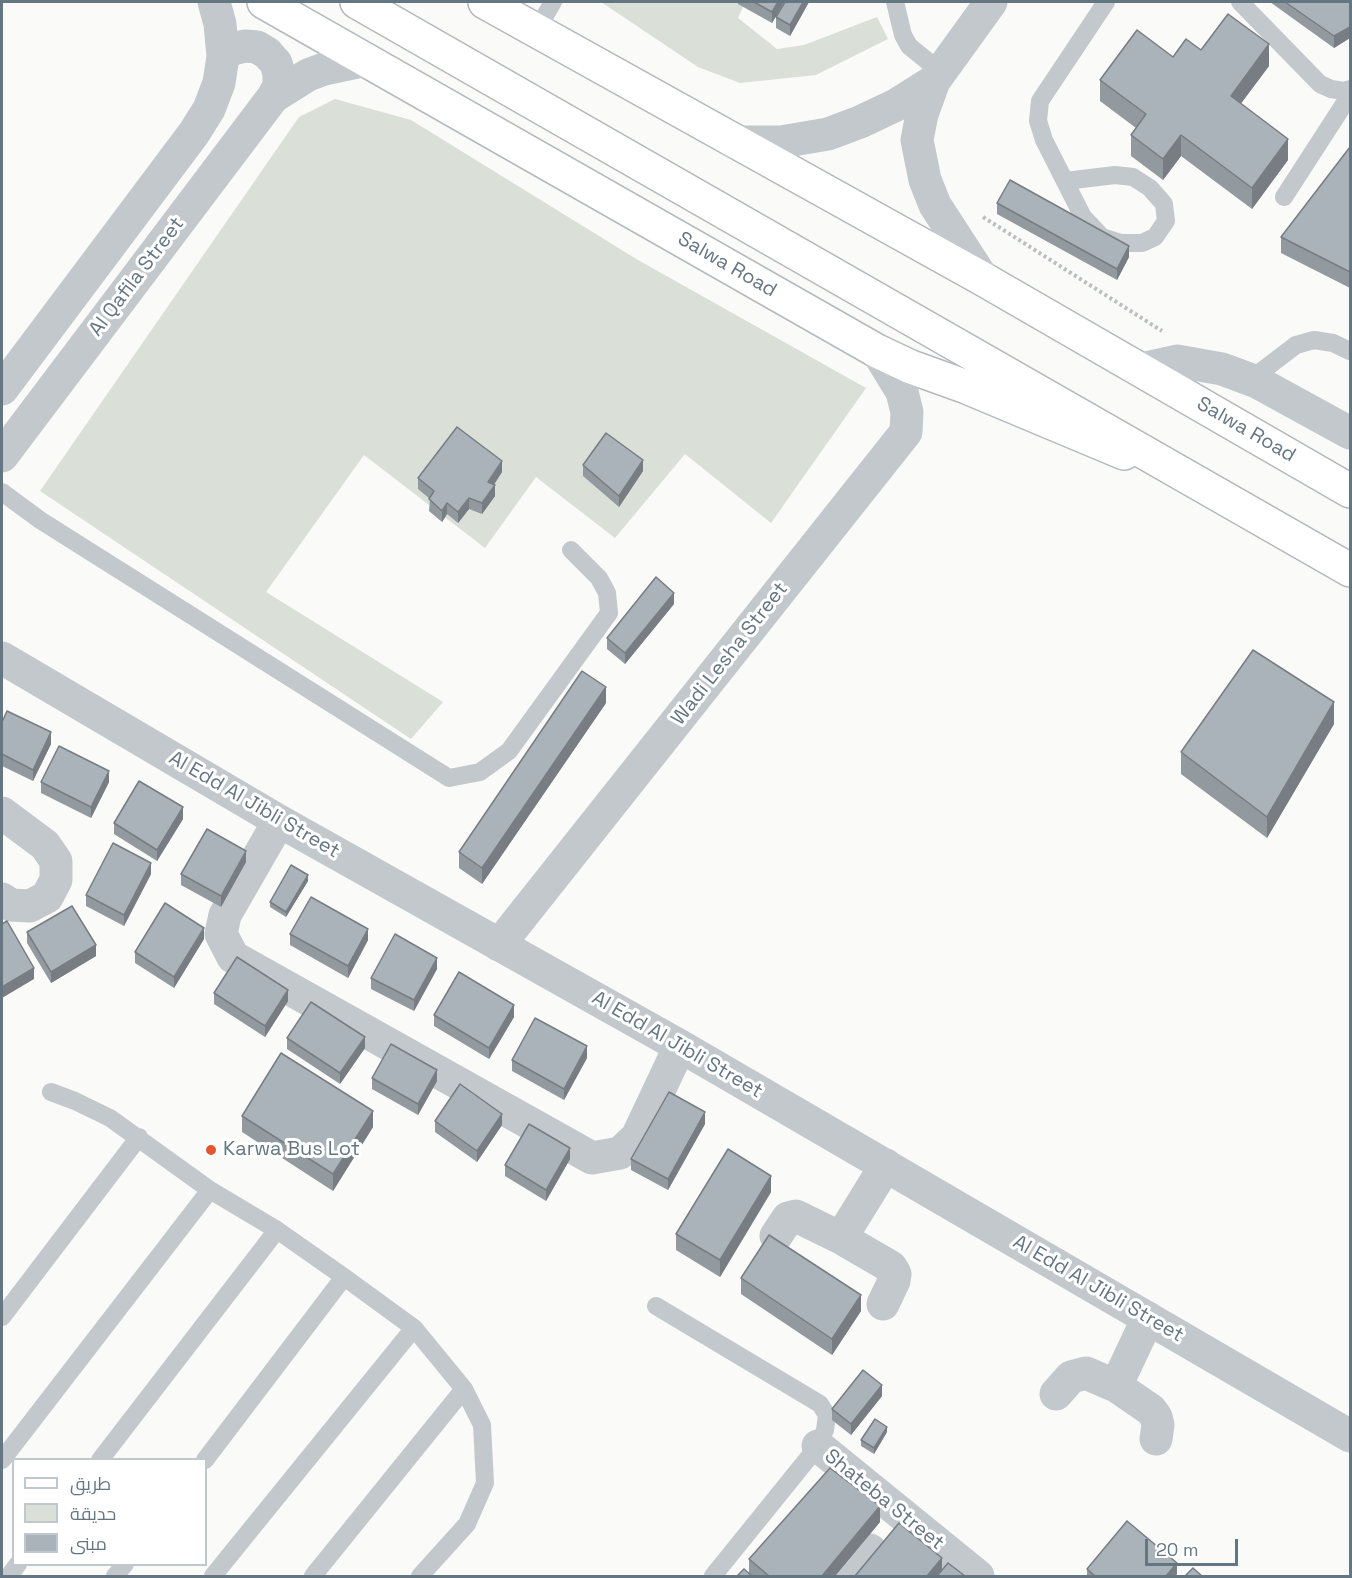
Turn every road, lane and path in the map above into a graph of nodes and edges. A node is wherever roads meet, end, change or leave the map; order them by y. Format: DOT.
graph roads {
  1 [pos="214,2"];
  2 [pos="264,2"];
  3 [pos="357,2"];
  4 [pos="485,2"];
  5 [pos="554,2"];
  6 [pos="895,2"];
  7 [pos="992,2"];
  8 [pos="1106,2"];
  9 [pos="1240,2"];
  10 [pos="536,31"];
  11 [pos="223,56"];
  12 [pos="366,60"];
  13 [pos="937,77"];
  14 [pos="1350,89"];
  15 [pos="1350,94"];
  16 [pos="273,97"];
  17 [pos="734,142"];
  18 [pos="1065,181"];
  19 [pos="1284,197"];
  20 [pos="974,212"];
  21 [pos="983,279"];
  22 [pos="1162,332"];
  23 [pos="877,351"];
  24 [pos="1350,351"];
  25 [pos="1141,369"];
  26 [pos="1250,380"];
  27 [pos="2,389"];
  28 [pos="1350,433"];
  29 [pos="2,456"];
  30 [pos="1210,490"];
  31 [pos="1350,491"];
  32 [pos="2,492"];
  33 [pos="571,550"];
  34 [pos="1350,570"];
  35 [pos="2,658"];
  36 [pos="2,813"];
  37 [pos="279,821"];
  38 [pos="2,899"];
  39 [pos="499,945"];
  40 [pos="680,1046"];
  41 [pos="51,1092"];
  42 [pos="139,1137"];
  43 [pos="886,1166"];
  44 [pos="210,1190"];
  45 [pos="277,1230"];
  46 [pos="776,1236"];
  47 [pos="841,1238"];
  48 [pos="344,1277"];
  49 [pos="883,1304"];
  50 [pos="656,1306"];
  51 [pos="3,1312"];
  52 [pos="1148,1318"];
  53 [pos="414,1328"];
  54 [pos="1116,1386"];
  55 [pos="464,1389"];
  56 [pos="1056,1394"];
  57 [pos="1350,1436"];
  58 [pos="1156,1439"];
  59 [pos="818,1446"];
  60 [pos="102,1458"];
  61 [pos="207,1458"];
  62 [pos="2,1460"];
  63 [pos="870,1550"];
  64 [pos="213,1576"];
  65 [pos="313,1576"];
  66 [pos="420,1576"];
  67 [pos="713,1576"];
  68 [pos="845,1576"];
  69 [pos="978,1576"];
  1 -- 11 [label="street, Al Qafila Street"];
  2 -- 12 [label="main road, Salwa Road"];
  3 -- 30 [label="main road, Salwa Road"];
  4 -- 10 [label="main road, Salwa Road"];
  5 -- 10 [label="lane"];
  6 -- 13 [label="lane"];
  7 -- 13 [label="street"];
  8 -- 18 [label="lane"];
  9 -- 14 [label="lane"];
  10 -- 17 [label="main road, Salwa Road"];
  11 -- 16 [label="street, Al Qafila Street"];
  11 -- 27 [label="street, Al Qafila Street"];
  12 -- 16 [label="street, Al Qafila Street"];
  12 -- 23 [label="main road, Salwa Road"];
  13 -- 17 [label="street"];
  13 -- 21 [label="street"];
  15 -- 19 [label="lane"];
  16 -- 29 [label="street, Al Qafila Street"];
  17 -- 21 [label="main road, Salwa Road"];
  18 -- 18 [label="lane"];
  20 -- 22 [label="path"];
  21 -- 25 [label="main road, Salwa Road"];
  23 -- 30 [label="main road, Salwa Road"];
  23 -- 39 [label="street, Wadi Lesha Street"];
  24 -- 26 [label="lane"];
  25 -- 26 [label="street, Salwa Road"];
  25 -- 31 [label="main road, Salwa Road"];
  26 -- 28 [label="street, Salwa Road"];
  30 -- 34 [label="main road, Salwa Road"];
  32 -- 33 [label="lane"];
  35 -- 37 [label="street, Al Edd Al Jibli Street"];
  36 -- 38 [label="street"];
  37 -- 39 [label="street, Al Edd Al Jibli Street"];
  37 -- 40 [label="street"];
  39 -- 40 [label="street, Al Edd Al Jibli Street"];
  40 -- 43 [label="street, Al Edd Al Jibli Street"];
  41 -- 42 [label="lane"];
  42 -- 44 [label="lane"];
  42 -- 51 [label="lane"];
  43 -- 47 [label="street"];
  43 -- 52 [label="street, Al Edd Al Jibli Street"];
  44 -- 45 [label="lane"];
  44 -- 62 [label="lane"];
  45 -- 48 [label="lane"];
  45 -- 60 [label="lane"];
  46 -- 47 [label="street"];
  47 -- 49 [label="street"];
  48 -- 53 [label="lane"];
  48 -- 61 [label="lane"];
  50 -- 59 [label="lane"];
  52 -- 54 [label="street"];
  52 -- 57 [label="street, Al Edd Al Jibli Street"];
  53 -- 55 [label="lane"];
  53 -- 64 [label="lane"];
  54 -- 56 [label="street"];
  54 -- 58 [label="street"];
  55 -- 65 [label="lane"];
  55 -- 66 [label="lane"];
  59 -- 67 [label="lane"];
  59 -- 69 [label="street, Shateba Street"];
  63 -- 68 [label="street"];
}
